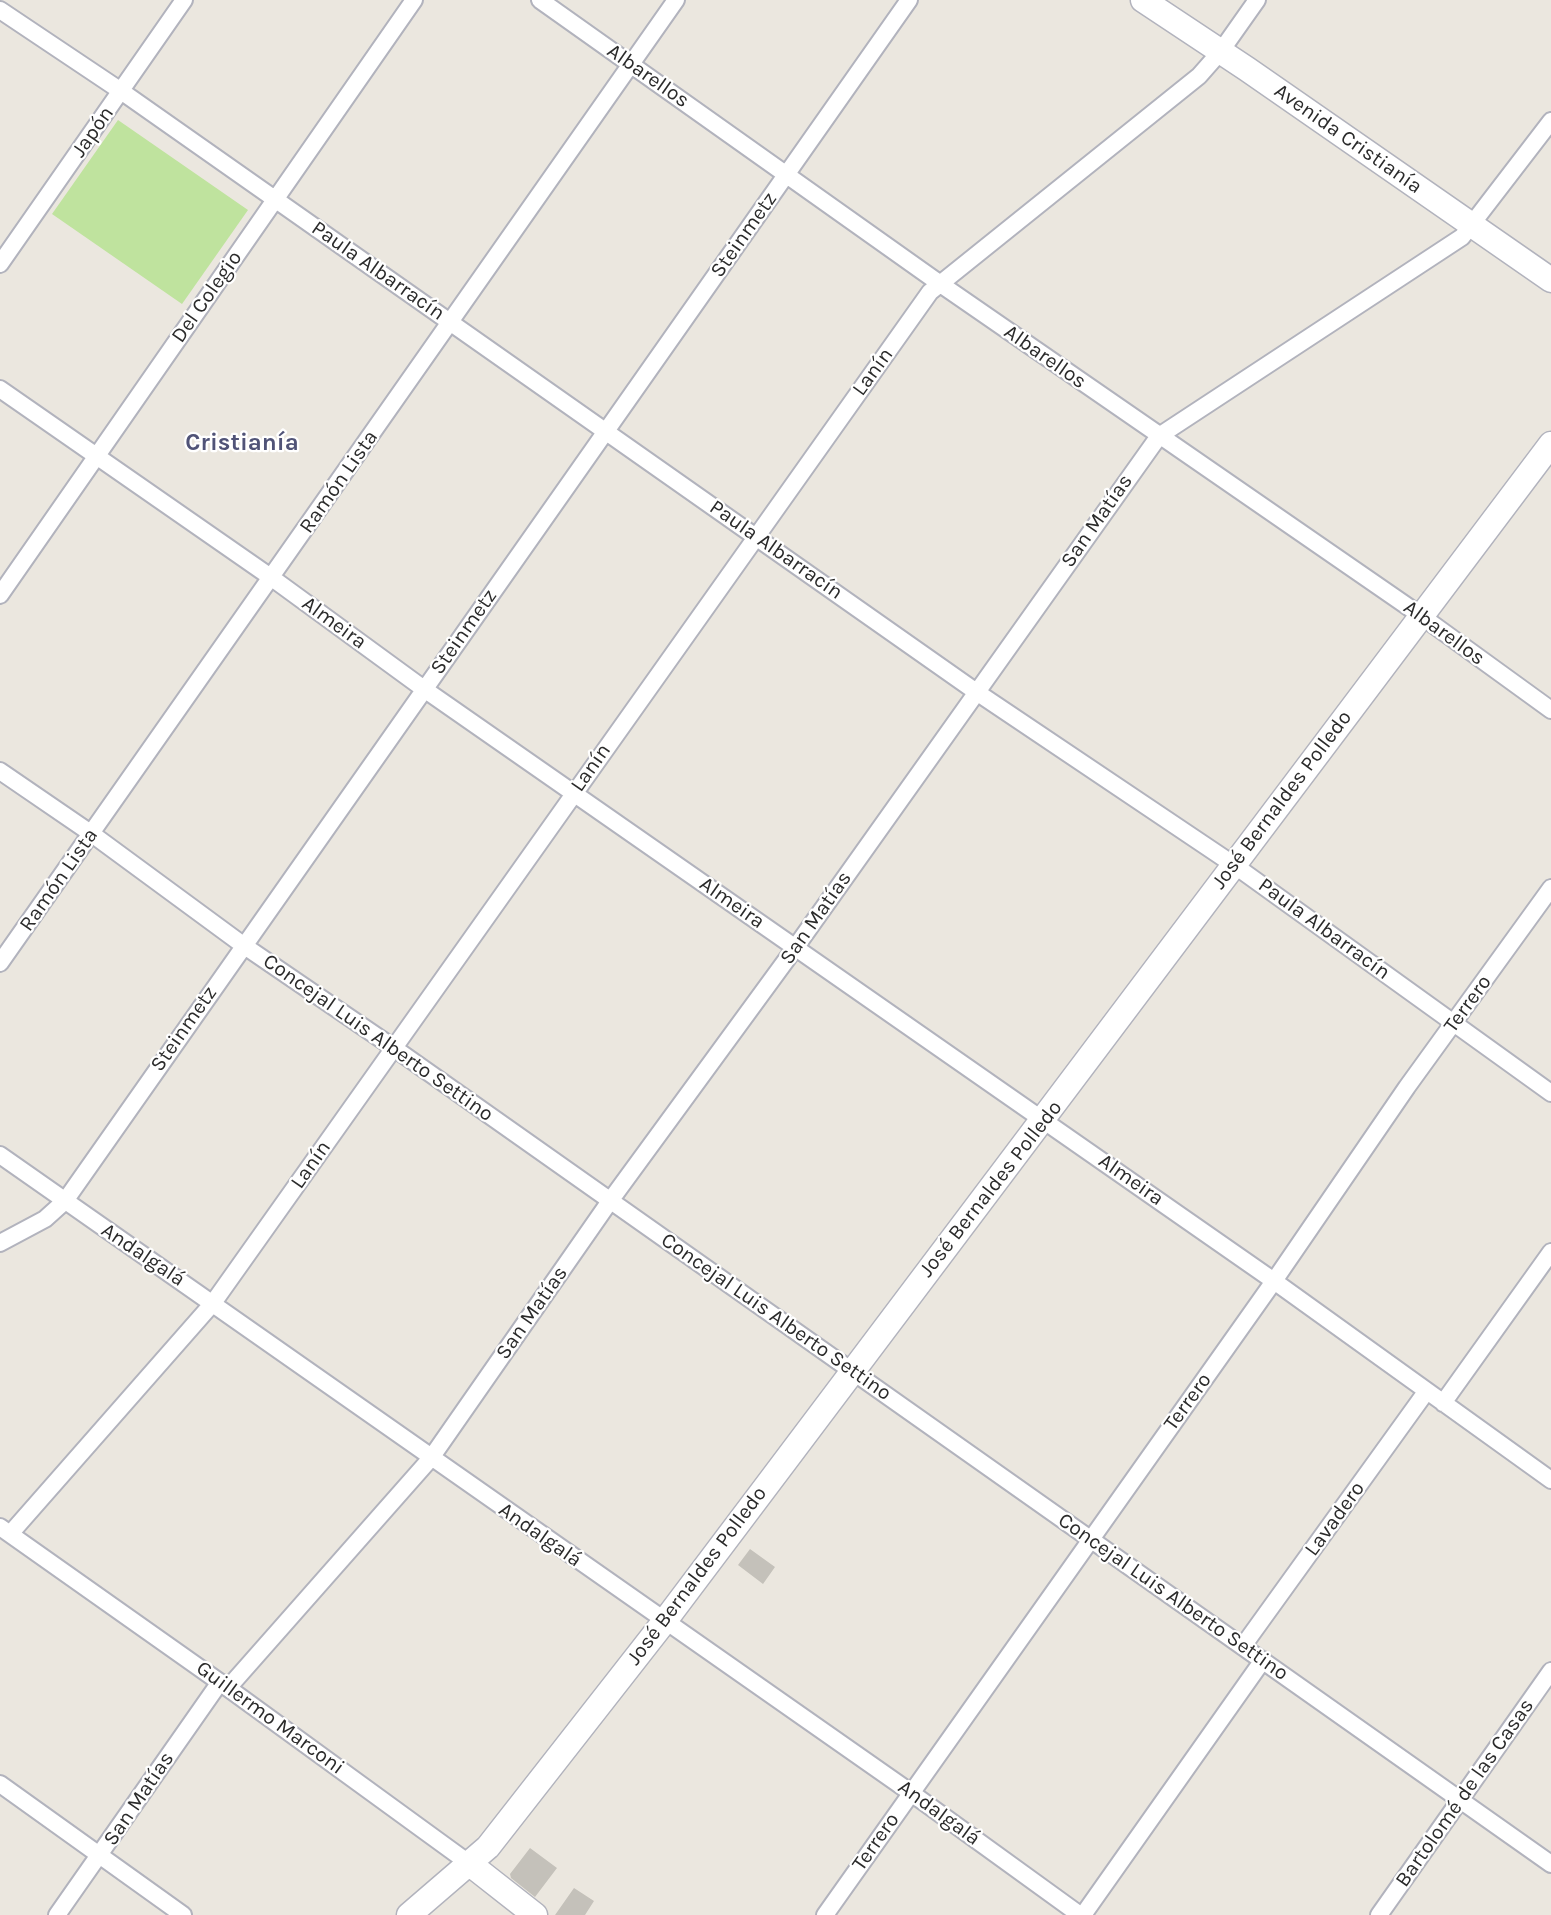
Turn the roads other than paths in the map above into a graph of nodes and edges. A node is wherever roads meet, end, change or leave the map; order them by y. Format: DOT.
graph roads {
  1 [pos="184,0"];
  2 [pos="414,0"];
  3 [pos="540,0"];
  4 [pos="676,0"];
  5 [pos="909,0"];
  6 [pos="1143,0"];
  7 [pos="1257,0"];
  8 [pos="0,10"];
  9 [pos="1221,51"];
  10 [pos="631,63"];
  11 [pos="121,91"];
  12 [pos="1551,121"];
  13 [pos="786,175"];
  14 [pos="274,199"];
  15 [pos="1472,225"];
  16 [pos="0,264"];
  17 [pos="1551,280"];
  18 [pos="939,283"];
  19 [pos="451,322"];
  20 [pos="0,389"];
  21 [pos="606,431"];
  22 [pos="1159,436"];
  23 [pos="1551,444"];
  24 [pos="96,456"];
  25 [pos="756,536"];
  26 [pos="272,578"];
  27 [pos="0,595"];
  28 [pos="1420,615"];
  29 [pos="424,689"];
  30 [pos="975,692"];
  31 [pos="1551,710"];
  32 [pos="0,771"];
  33 [pos="574,791"];
  34 [pos="92,834"];
  35 [pos="1234,865"];
  36 [pos="1551,888"];
  37 [pos="243,945"];
  38 [pos="795,948"];
  39 [pos="0,963"];
  40 [pos="1455,1024"];
  41 [pos="394,1048"];
  42 [pos="1551,1093"];
  43 [pos="1045,1120"];
  44 [pos="0,1155"];
  45 [pos="65,1201"];
  46 [pos="610,1201"];
  47 [pos="0,1243"];
  48 [pos="1551,1252"];
  49 [pos="1274,1281"];
  50 [pos="213,1303"];
  51 [pos="852,1370"];
  52 [pos="1426,1392"];
  53 [pos="1443,1403"];
  54 [pos="431,1458"];
  55 [pos="1551,1480"];
  56 [pos="5,1531"];
  57 [pos="1089,1539"];
  58 [pos="664,1622"];
  59 [pos="1244,1646"];
  60 [pos="1263,1660"];
  61 [pos="1551,1671"];
  62 [pos="224,1685"];
  63 [pos="0,1784"];
  64 [pos="910,1792"];
  65 [pos="1461,1799"];
  66 [pos="101,1855"];
  67 [pos="470,1864"];
  68 [pos="1551,1864"];
  69 [pos="57,1915"];
  70 [pos="183,1915"];
  71 [pos="409,1915"];
  72 [pos="535,1915"];
  73 [pos="825,1915"];
  74 [pos="1082,1915"];
  75 [pos="1379,1915"];
  1 -- 11 [label="street, Japón"];
  2 -- 14 [label="street, Del Colegio"];
  3 -- 10 [label="street, Albarellos"];
  4 -- 10 [label="street, Ramón Lista"];
  5 -- 13 [label="street, Steinmetz"];
  6 -- 9 [label="main road, Avenida Cristianía"];
  7 -- 9 [label="street, Lanín"];
  8 -- 11 [label="street, Paula Albarracín"];
  9 -- 15 [label="main road, Avenida Cristianía"];
  9 -- 18 [label="street, Lanín"];
  10 -- 13 [label="street, Albarellos"];
  10 -- 19 [label="street, Ramón Lista"];
  11 -- 14 [label="street, Paula Albarracín"];
  11 -- 16 [label="street, Japón"];
  12 -- 15 [label="street, San Matías"];
  13 -- 18 [label="street, Albarellos"];
  13 -- 21 [label="street, Steinmetz"];
  14 -- 19 [label="street, Paula Albarracín"];
  14 -- 24 [label="street, Del Colegio"];
  15 -- 17 [label="main road, Avenida Cristianía"];
  15 -- 22 [label="street, San Matías"];
  18 -- 22 [label="street, Albarellos"];
  18 -- 25 [label="street, Lanín"];
  19 -- 21 [label="street, Paula Albarracín"];
  19 -- 26 [label="street, Ramón Lista"];
  20 -- 24 [label="street, Almeira"];
  21 -- 25 [label="street, Paula Albarracín"];
  21 -- 29 [label="street, Steinmetz"];
  22 -- 28 [label="street, Albarellos"];
  22 -- 30 [label="street, San Matías"];
  23 -- 28 [label="main road, José Bernaldes Polledo"];
  24 -- 26 [label="street, Almeira"];
  24 -- 27 [label="street, Del Colegio"];
  25 -- 30 [label="street, Paula Albarracín"];
  25 -- 33 [label="street, Lanín"];
  26 -- 29 [label="street, Almeira"];
  26 -- 34 [label="street, Ramón Lista"];
  28 -- 31 [label="street, Albarellos"];
  28 -- 35 [label="main road, José Bernaldes Polledo"];
  29 -- 33 [label="street, Almeira"];
  29 -- 37 [label="street, Steinmetz"];
  30 -- 35 [label="street, Paula Albarracín"];
  30 -- 38 [label="street, San Matías"];
  32 -- 34 [label="street, Concejal Luis Alberto Settino"];
  33 -- 38 [label="street, Almeira"];
  33 -- 41 [label="street, Lanín"];
  34 -- 37 [label="street, Concejal Luis Alberto Settino"];
  34 -- 39 [label="street, Ramón Lista"];
  35 -- 40 [label="street, Paula Albarracín"];
  35 -- 43 [label="main road, José Bernaldes Polledo"];
  36 -- 40 [label="street, Terrero"];
  37 -- 41 [label="street, Concejal Luis Alberto Settino"];
  37 -- 45 [label="street, Steinmetz"];
  38 -- 43 [label="street, Almeira"];
  38 -- 46 [label="street, San Matías"];
  40 -- 42 [label="street, Paula Albarracín"];
  40 -- 49 [label="street, Terrero"];
  41 -- 46 [label="street, Concejal Luis Alberto Settino"];
  41 -- 50 [label="street, Lanín"];
  43 -- 49 [label="street, Almeira"];
  43 -- 51 [label="main road, José Bernaldes Polledo"];
  44 -- 45 [label="street, Andalgalá"];
  45 -- 47 [label="street, Steinmetz"];
  45 -- 50 [label="street, Andalgalá"];
  46 -- 51 [label="street, Concejal Luis Alberto Settino"];
  46 -- 54 [label="street, San Matías"];
  48 -- 53 [label="street"];
  49 -- 52 [label="street, Almeira"];
  49 -- 57 [label="street, Terrero"];
  50 -- 54 [label="street, Andalgalá"];
  50 -- 56 [label="street, Lanín"];
  51 -- 57 [label="street, Concejal Luis Alberto Settino"];
  51 -- 58 [label="main road, José Bernaldes Polledo"];
  52 -- 53 [label="street, Almeira"];
  52 -- 59 [label="street, Lavadero"];
  53 -- 55 [label="street, Almeira"];
  54 -- 58 [label="street, Andalgalá"];
  54 -- 62 [label="street, San Matías"];
  56 -- 62 [label="street, Guillermo Marconi"];
  57 -- 59 [label="street, Concejal Luis Alberto Settino"];
  57 -- 64 [label="street, Terrero"];
  58 -- 64 [label="street, Andalgalá"];
  58 -- 67 [label="main road, José Bernaldes Polledo"];
  59 -- 60 [label="street, Concejal Luis Alberto Settino"];
  60 -- 65 [label="street, Concejal Luis Alberto Settino"];
  60 -- 74 [label="street"];
  61 -- 65 [label="street, Bartolomé de las Casas"];
  62 -- 66 [label="street, San Matías"];
  62 -- 67 [label="street, Guillermo Marconi"];
  63 -- 66 [label="street"];
  64 -- 73 [label="street, Terrero"];
  64 -- 74 [label="street, Andalgalá"];
  65 -- 68 [label="street, Concejal Luis Alberto Settino"];
  65 -- 75 [label="street, Bartolomé de las Casas"];
  66 -- 69 [label="street, San Matías"];
  66 -- 70 [label="street"];
  67 -- 71 [label="main road, José Bernaldes Polledo"];
  67 -- 72 [label="main road, Guillermo Marconi"];
}
